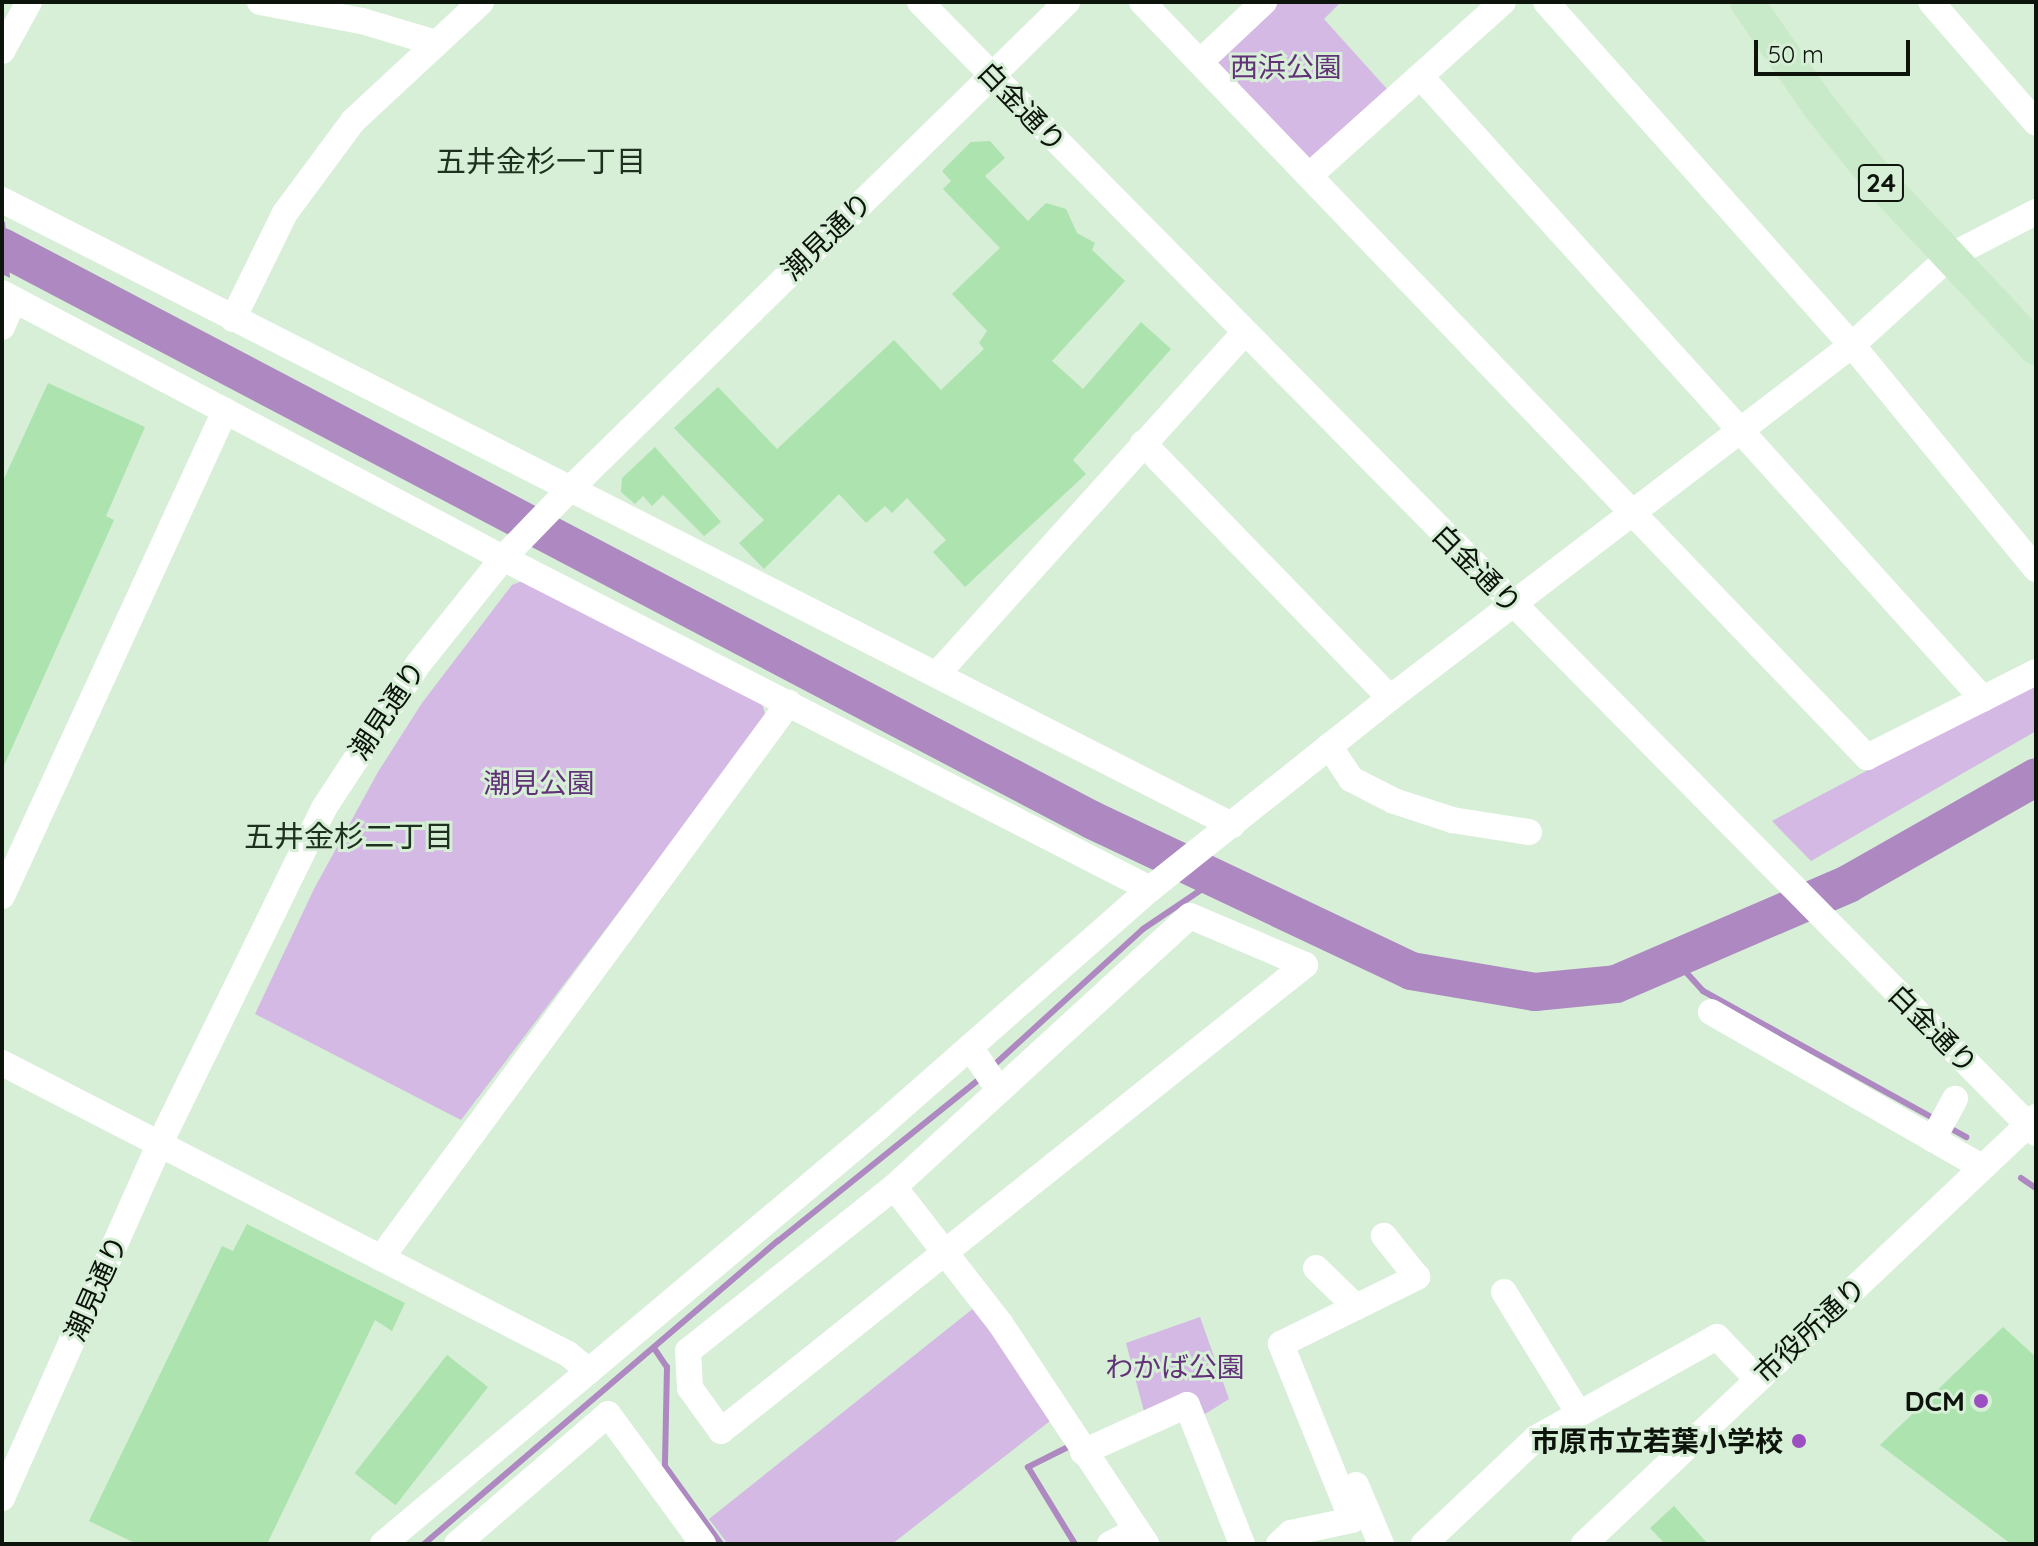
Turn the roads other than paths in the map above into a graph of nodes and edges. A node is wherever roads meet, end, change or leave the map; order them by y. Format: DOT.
graph roads {
  1 [pos="29,2"];
  2 [pos="260,2"];
  3 [pos="481,2"];
  4 [pos="920,2"];
  5 [pos="1067,2"];
  6 [pos="1142,2"];
  7 [pos="1264,2"];
  8 [pos="1503,2"];
  9 [pos="1546,2"];
  10 [pos="1747,2"];
  11 [pos="1931,2"];
  12 [pos="436,43"];
  13 [pos="2,51"];
  14 [pos="1200,62"];
  15 [pos="991,75"];
  16 [pos="1421,77"];
  17 [pos="2036,123"];
  18 [pos="1310,175"];
  19 [pos="2,200"];
  20 [pos="2036,212"];
  21 [pos="1950,256"];
  22 [pos="8,296"];
  23 [pos="233,319"];
  24 [pos="2,327"];
  25 [pos="1244,333"];
  26 [pos="1852,345"];
  27 [pos="2036,348"];
  28 [pos="225,411"];
  29 [pos="1743,432"];
  30 [pos="1143,443"];
  31 [pos="568,491"];
  32 [pos="1635,516"];
  33 [pos="503,558"];
  34 [pos="2036,569"];
  35 [pos="1513,606"];
  36 [pos="2036,672"];
  37 [pos="938,673"];
  38 [pos="1390,698"];
  39 [pos="1983,699"];
  40 [pos="789,703"];
  41 [pos="1329,746"];
  42 [pos="1232,825"];
  43 [pos="1529,832"];
  44 [pos="1150,889"];
  45 [pos="2,896"];
  46 [pos="1711,1012"];
  47 [pos="970,1047"];
  48 [pos="2,1063"];
  49 [pos="999,1090"];
  50 [pos="1955,1099"];
  51 [pos="2033,1125"];
  52 [pos="1933,1139"];
  53 [pos="159,1145"];
  54 [pos="1982,1167"];
  55 [pos="894,1187"];
  56 [pos="1384,1236"];
  57 [pos="946,1254"];
  58 [pos="381,1258"];
  59 [pos="1316,1268"];
  60 [pos="1504,1292"];
  61 [pos="1356,1307"];
  62 [pos="1292,1338"];
  63 [pos="589,1371"];
  64 [pos="1758,1380"];
  65 [pos="1579,1414"];
  66 [pos="1083,1452"];
  67 [pos="2,1498"];
  68 [pos="1141,1538"];
  69 [pos="693,1540"];
  70 [pos="383,1544"];
  71 [pos="457,1544"];
  72 [pos="1110,1544"];
  73 [pos="1242,1544"];
  74 [pos="1279,1544"];
  75 [pos="1381,1544"];
  76 [pos="1424,1544"];
  77 [pos="1584,1544"];
  1 -- 13 [label="street"];
  2 -- 12 [label="street"];
  3 -- 12 [label="street"];
  4 -- 15 [label="street, 白金通り"];
  5 -- 15 [label="street, 潮見通り"];
  6 -- 14 [label="street"];
  7 -- 14 [label="street"];
  8 -- 16 [label="street"];
  9 -- 26 [label="street"];
  10 -- 21 [label="main road, 24"];
  11 -- 17 [label="street"];
  12 -- 23 [label="street"];
  14 -- 18 [label="street"];
  15 -- 25 [label="street, 白金通り"];
  15 -- 31 [label="street, 潮見通り"];
  16 -- 18 [label="street"];
  16 -- 29 [label="street"];
  18 -- 32 [label="street"];
  19 -- 23 [label="street"];
  20 -- 21 [label="street"];
  21 -- 26 [label="street"];
  21 -- 27 [label="main road, 24"];
  22 -- 24 [label="street"];
  22 -- 28 [label="street"];
  23 -- 31 [label="street"];
  25 -- 30 [label="street"];
  25 -- 35 [label="street, 白金通り"];
  26 -- 29 [label="street"];
  26 -- 34 [label="street"];
  28 -- 33 [label="street"];
  28 -- 45 [label="street"];
  29 -- 32 [label="street"];
  29 -- 39 [label="street"];
  30 -- 37 [label="street"];
  30 -- 38 [label="street"];
  31 -- 33 [label="street, 潮見通り"];
  31 -- 37 [label="street"];
  32 -- 35 [label="street"];
  32 -- 39 [label="street"];
  33 -- 40 [label="street"];
  33 -- 53 [label="street, 潮見通り"];
  35 -- 38 [label="street"];
  35 -- 51 [label="street, 白金通り"];
  36 -- 39 [label="street"];
  37 -- 42 [label="street"];
  38 -- 41 [label="street"];
  40 -- 44 [label="street"];
  40 -- 58 [label="street"];
  41 -- 42 [label="street"];
  41 -- 43 [label="street"];
  42 -- 44 [label="street"];
  44 -- 47 [label="street"];
  46 -- 52 [label="street"];
  47 -- 49 [label="street"];
  47 -- 63 [label="street"];
  48 -- 53 [label="street"];
  49 -- 55 [label="street"];
  49 -- 57 [label="street"];
  50 -- 52 [label="street"];
  51 -- 54 [label="street, 市役所通り"];
  52 -- 54 [label="street"];
  53 -- 58 [label="street"];
  53 -- 67 [label="street, 潮見通り"];
  54 -- 64 [label="street, 市役所通り"];
  55 -- 57 [label="street"];
  55 -- 57 [label="street"];
  56 -- 61 [label="street"];
  57 -- 66 [label="street"];
  58 -- 63 [label="street"];
  59 -- 61 [label="street"];
  60 -- 65 [label="street"];
  61 -- 62 [label="street"];
  62 -- 74 [label="street"];
  62 -- 75 [label="street"];
  63 -- 70 [label="street"];
  64 -- 65 [label="street"];
  64 -- 77 [label="street, 市役所通り"];
  65 -- 76 [label="street"];
  66 -- 68 [label="street"];
  66 -- 73 [label="street"];
  68 -- 72 [label="street"];
  69 -- 71 [label="street"];
}
